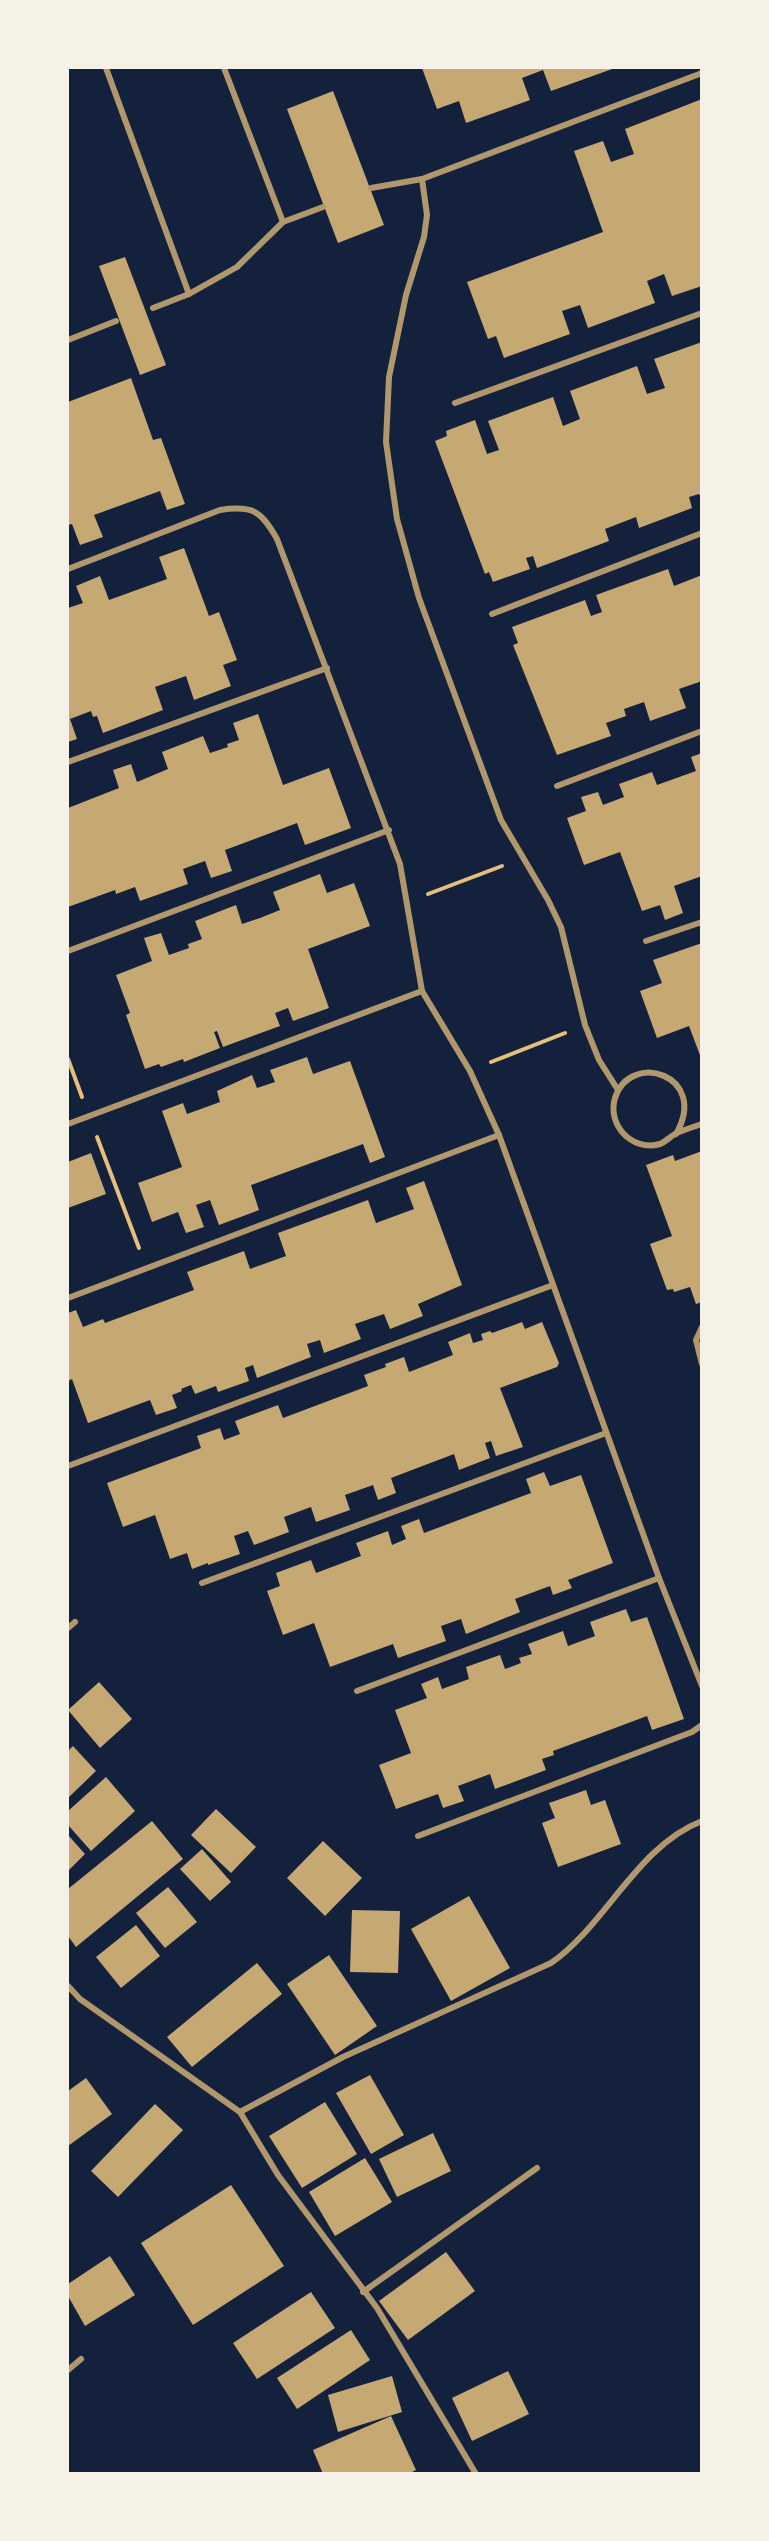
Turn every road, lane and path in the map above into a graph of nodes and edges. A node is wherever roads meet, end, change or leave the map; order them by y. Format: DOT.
graph roads {
  1 [pos="106,68"];
  2 [pos="224,68"];
  3 [pos="702,73"];
  4 [pos="422,179"];
  5 [pos="371,188"];
  6 [pos="323,207"];
  7 [pos="284,222"];
  8 [pos="189,294"];
  9 [pos="153,308"];
  10 [pos="702,313"];
  11 [pos="116,321"];
  12 [pos="68,340"];
  13 [pos="455,403"];
  14 [pos="702,533"];
  15 [pos="68,569"];
  16 [pos="492,614"];
  17 [pos="327,668"];
  18 [pos="702,731"];
  19 [pos="68,762"];
  20 [pos="557,786"];
  21 [pos="389,830"];
  22 [pos="522,858"];
  23 [pos="407,901"];
  24 [pos="702,922"];
  25 [pos="646,942"];
  26 [pos="68,951"];
  27 [pos="422,991"];
  28 [pos="585,1025"];
  29 [pos="68,1059"];
  30 [pos="470,1071"];
  31 [pos="618,1090"];
  32 [pos="89,1116"];
  33 [pos="68,1124"];
  34 [pos="702,1124"];
  35 [pos="676,1134"];
  36 [pos="498,1135"];
  37 [pos="147,1269"];
  38 [pos="553,1285"];
  39 [pos="68,1298"];
  40 [pos="702,1328"];
  41 [pos="702,1364"];
  42 [pos="606,1433"];
  43 [pos="68,1466"];
  44 [pos="659,1578"];
  45 [pos="202,1583"];
  46 [pos="75,1622"];
  47 [pos="68,1628"];
  48 [pos="702,1686"];
  49 [pos="357,1691"];
  50 [pos="702,1725"];
  51 [pos="702,1821"];
  52 [pos="418,1836"];
  53 [pos="68,1986"];
  54 [pos="240,2112"];
  55 [pos="537,2168"];
  56 [pos="363,2292"];
  57 [pos="81,2359"];
  58 [pos="68,2370"];
  59 [pos="476,2474"];
  1 -- 8 [label="street"];
  2 -- 7 [label="street"];
  3 -- 4 [label="street"];
  4 -- 5 [label="street"];
  4 -- 22 [label="street"];
  6 -- 7 [label="street"];
  7 -- 8 [label="street"];
  8 -- 9 [label="street"];
  10 -- 13 [label="street"];
  11 -- 12 [label="street"];
  14 -- 16 [label="street"];
  15 -- 17 [label="street"];
  17 -- 19 [label="street"];
  17 -- 21 [label="street"];
  18 -- 20 [label="street"];
  21 -- 23 [label="street"];
  21 -- 26 [label="street"];
  22 -- 23 [label="path"];
  22 -- 28 [label="street"];
  23 -- 27 [label="street"];
  24 -- 25 [label="street"];
  27 -- 30 [label="street"];
  27 -- 32 [label="street"];
  28 -- 30 [label="path"];
  28 -- 31 [label="street"];
  29 -- 32 [label="path"];
  30 -- 36 [label="street"];
  31 -- 35 [label="street"];
  31 -- 35 [label="street"];
  32 -- 33 [label="street"];
  32 -- 37 [label="path"];
  34 -- 35 [label="street"];
  36 -- 37 [label="street"];
  36 -- 38 [label="street"];
  37 -- 39 [label="street"];
  38 -- 42 [label="street"];
  38 -- 43 [label="street"];
  40 -- 41 [label="street"];
  42 -- 44 [label="street"];
  42 -- 45 [label="street"];
  44 -- 48 [label="street"];
  44 -- 49 [label="street"];
  46 -- 47 [label="street"];
  50 -- 52 [label="street"];
  51 -- 54 [label="street"];
  53 -- 54 [label="street"];
  54 -- 56 [label="street"];
  55 -- 56 [label="street"];
  56 -- 59 [label="street"];
  57 -- 58 [label="street"];
}
